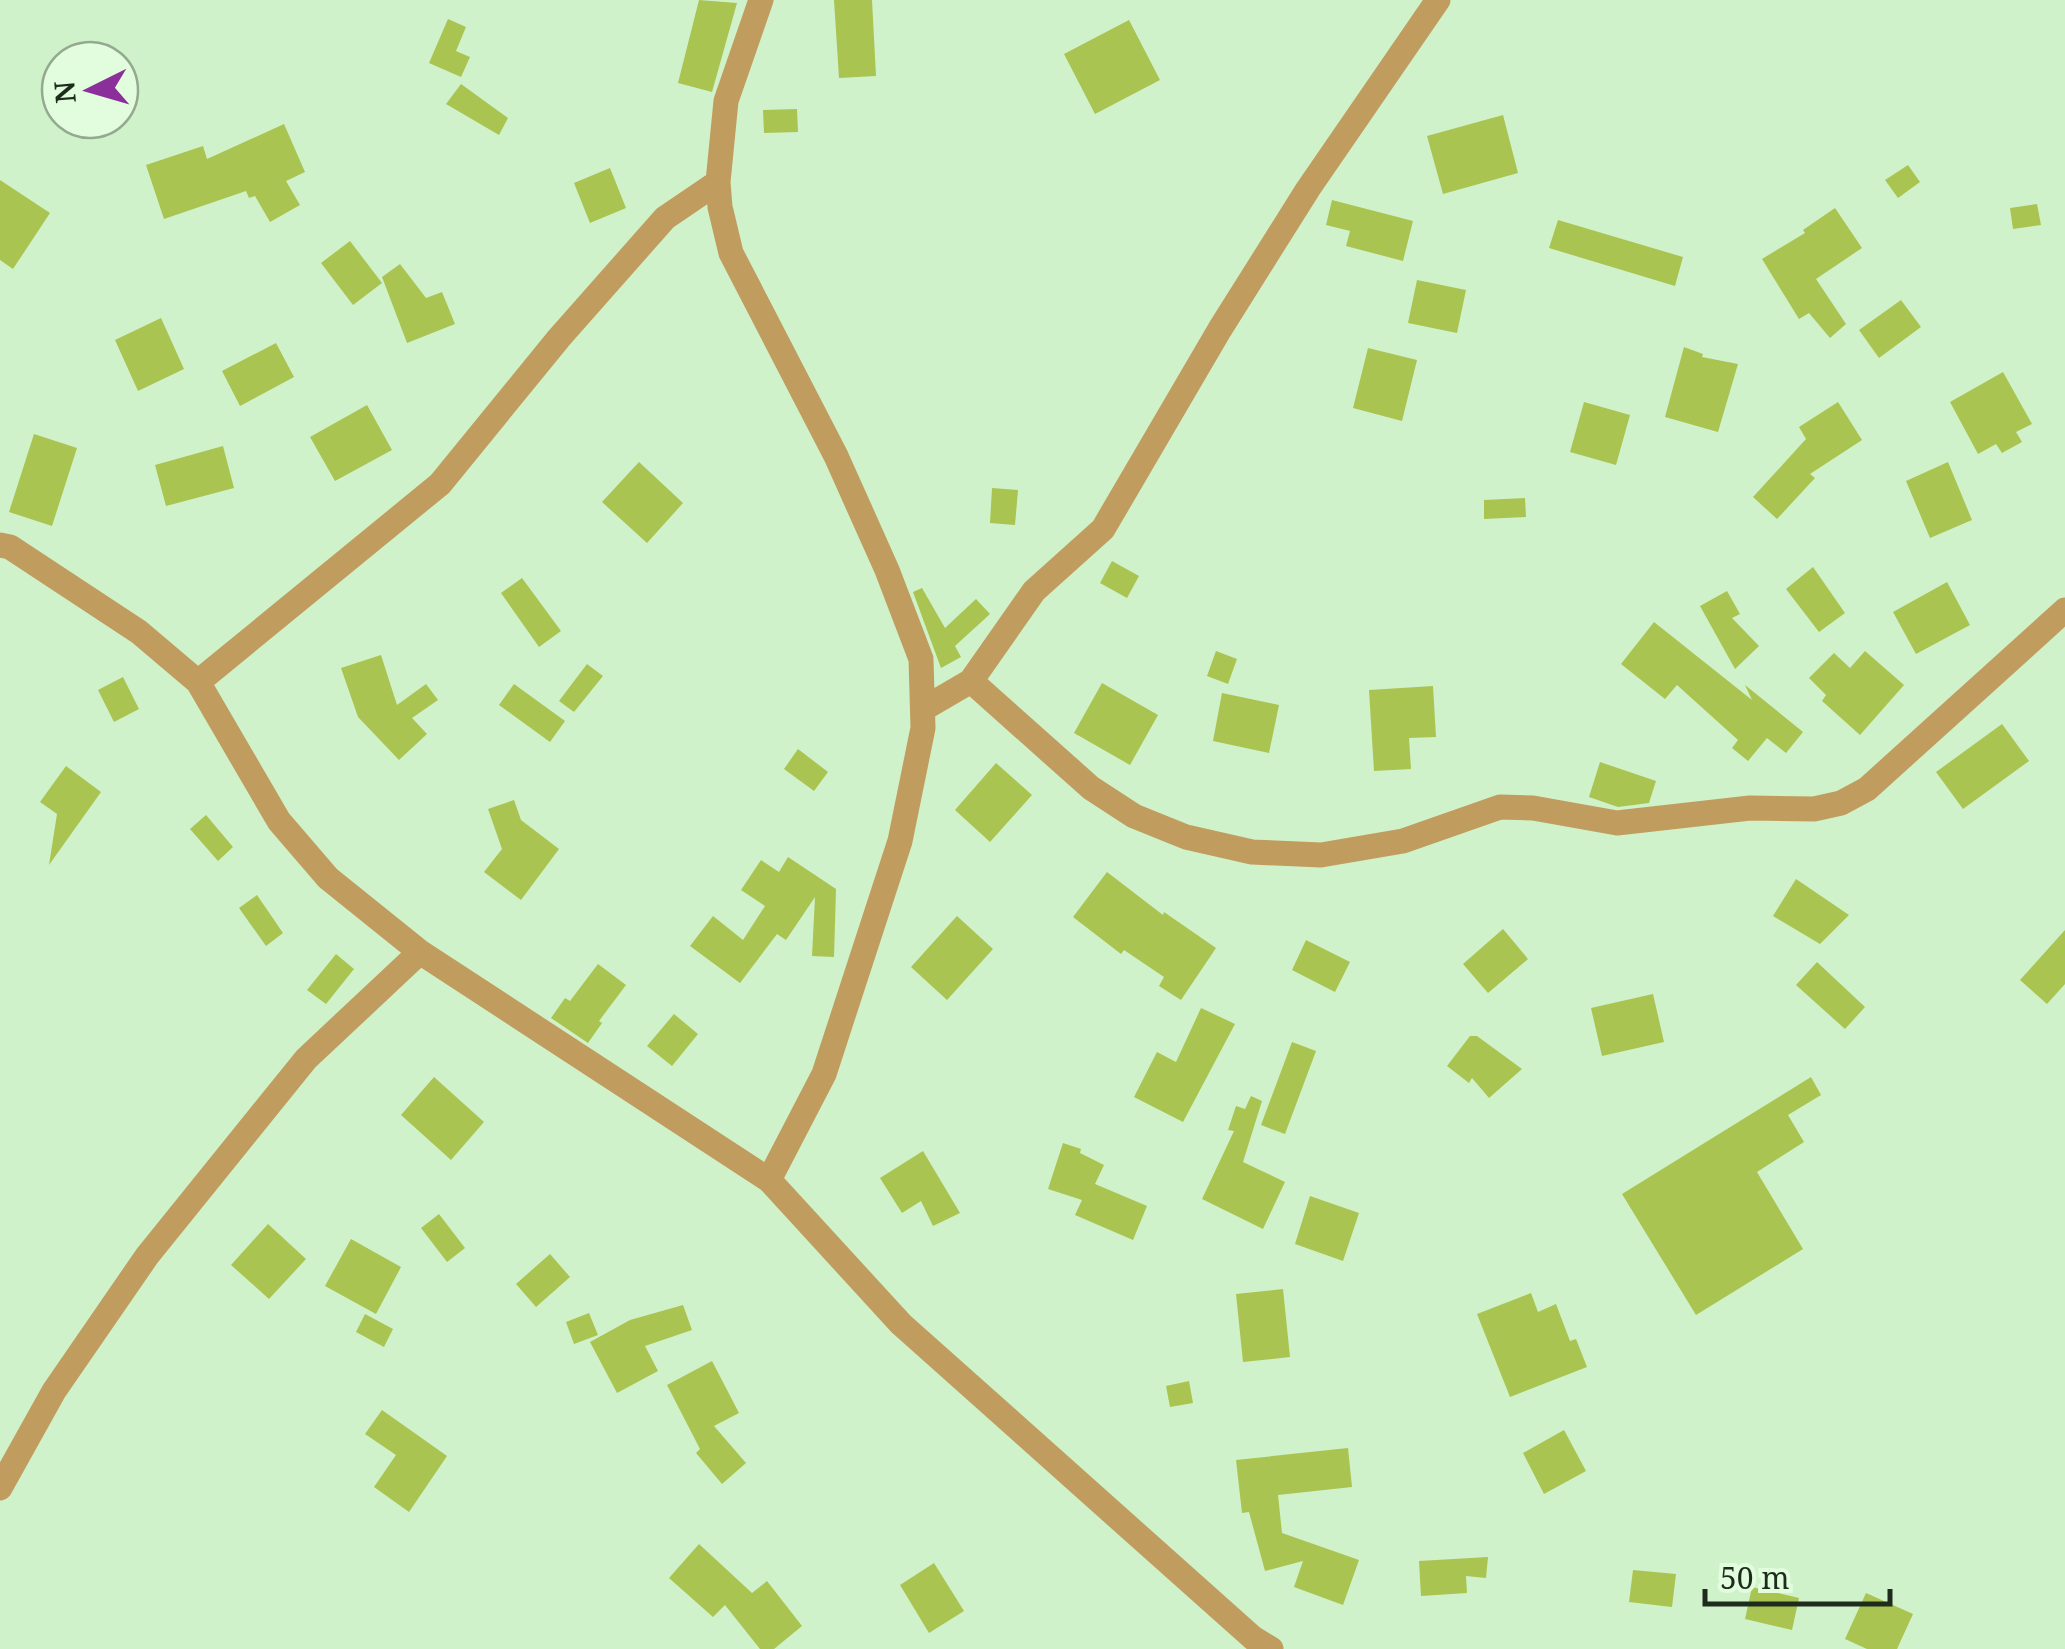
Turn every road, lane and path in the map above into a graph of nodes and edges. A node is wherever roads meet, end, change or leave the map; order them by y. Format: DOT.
graph roads {
  1 [pos="761,0"];
  2 [pos="1438,0"];
  3 [pos="718,182"];
  4 [pos="0,545"];
  5 [pos="2065,610"];
  6 [pos="198,682"];
  7 [pos="971,682"];
  8 [pos="923,709"];
  9 [pos="420,952"];
  10 [pos="769,1180"];
  11 [pos="0,1488"];
  12 [pos="1271,1649"];
  1 -- 3 [label="street"];
  2 -- 7 [label="street"];
  3 -- 6 [label="street"];
  3 -- 8 [label="street"];
  4 -- 6 [label="street"];
  5 -- 7 [label="street"];
  6 -- 9 [label="street"];
  7 -- 8 [label="street"];
  8 -- 10 [label="street"];
  9 -- 10 [label="street"];
  9 -- 11 [label="street"];
  10 -- 12 [label="street"];
}
